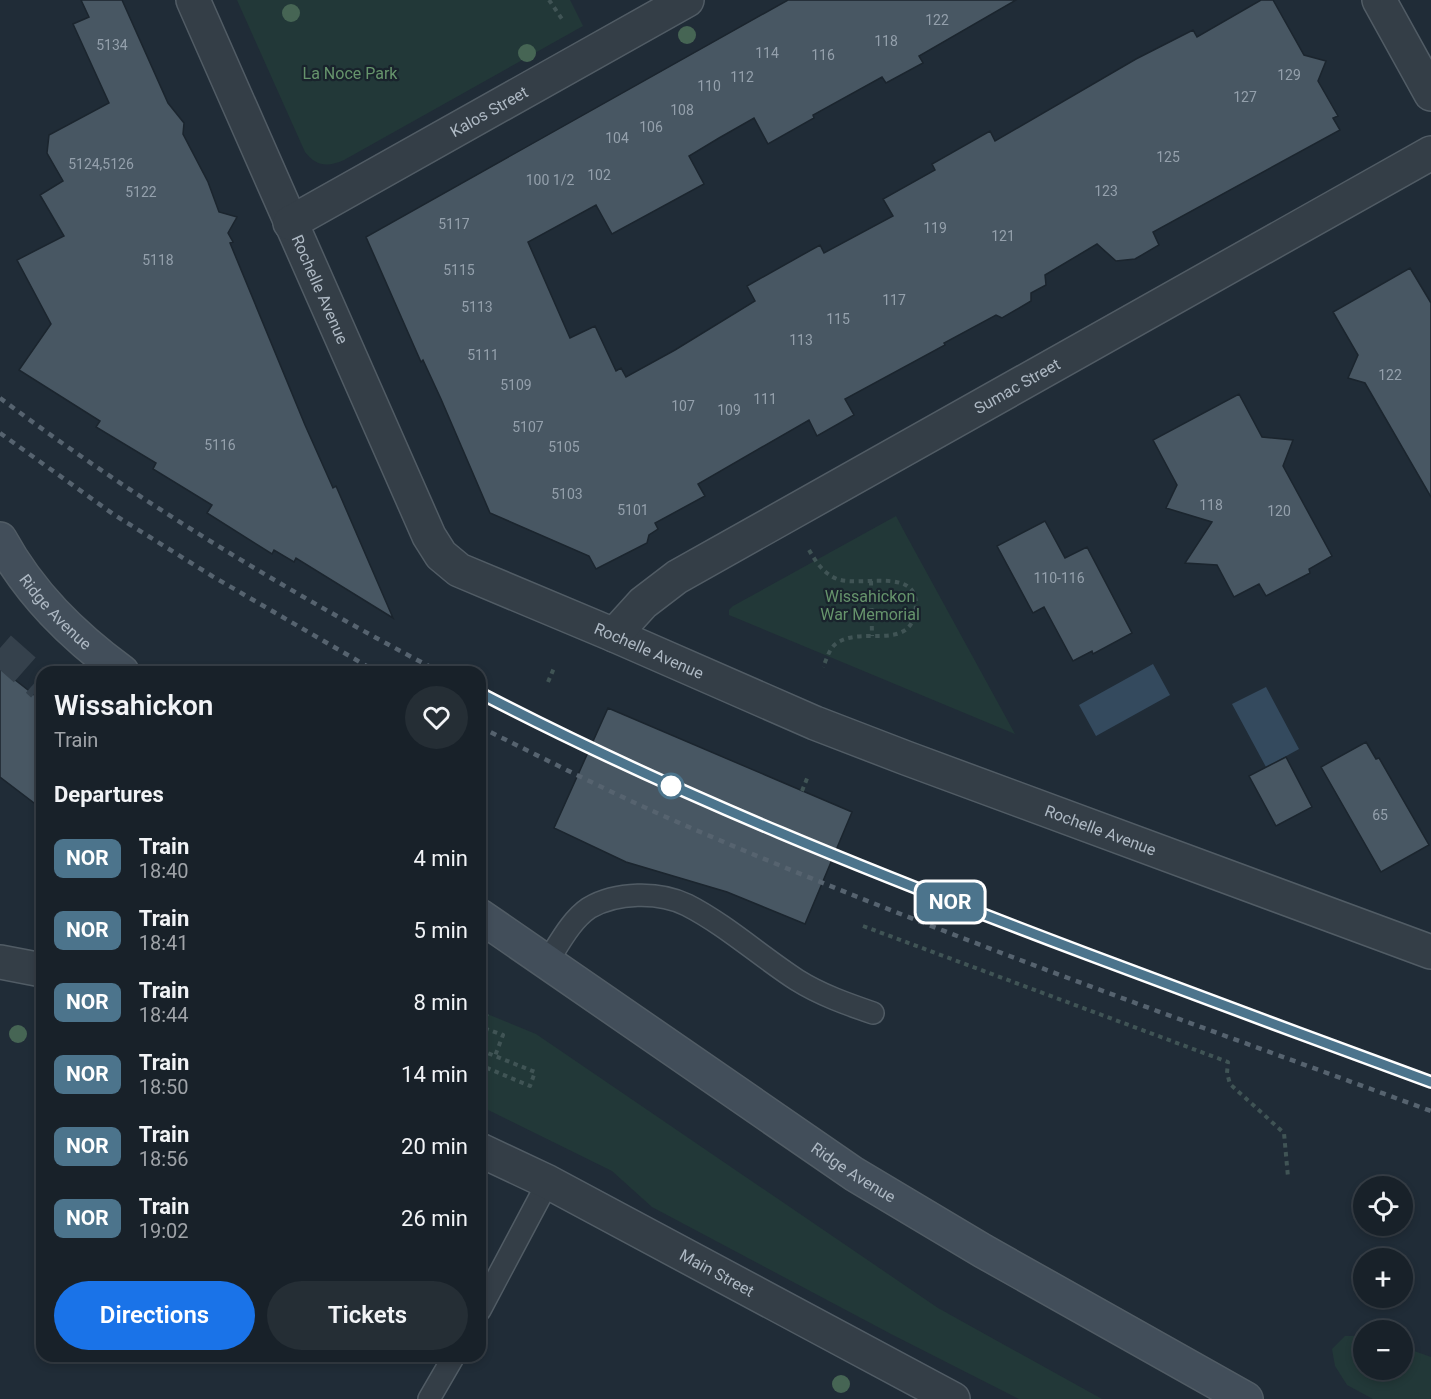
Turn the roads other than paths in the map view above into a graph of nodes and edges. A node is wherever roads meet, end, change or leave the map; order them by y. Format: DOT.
graph roads {
  1 [pos="193,0"];
  2 [pos="687,0"];
  3 [pos="1379,0"];
  4 [pos="1431,94"];
  5 [pos="1431,153"];
  6 [pos="290,223"];
  7 [pos="0,539"];
  8 [pos="614,635"];
  9 [pos="114,666"];
  10 [pos="486,920"];
  11 [pos="1431,952"];
  12 [pos="0,962"];
  13 [pos="547,962"];
  14 [pos="36,969"];
  15 [pos="873,1013"];
  16 [pos="486,1153"];
  17 [pos="548,1182"];
  18 [pos="486,1300"];
  19 [pos="451,1362"];
  20 [pos="429,1399"];
  21 [pos="953,1399"];
  22 [pos="1246,1399"];
  1 -- 6 [label="street, Rochelle Avenue"];
  2 -- 6 [label="street, Kalos Street"];
  3 -- 4 [label="street"];
  5 -- 8 [label="street, Sumac Street"];
  6 -- 8 [label="street, Rochelle Avenue"];
  7 -- 9 [label="main road, Ridge Avenue"];
  8 -- 11 [label="street, Rochelle Avenue"];
  10 -- 13 [label="main road, Ridge Avenue"];
  12 -- 14 [label="street"];
  13 -- 15 [label="lane"];
  13 -- 22 [label="main road, Ridge Avenue"];
  16 -- 17 [label="street, Main Street"];
  17 -- 18 [label="lane"];
  17 -- 21 [label="street, Main Street"];
  19 -- 20 [label="lane"];
}
